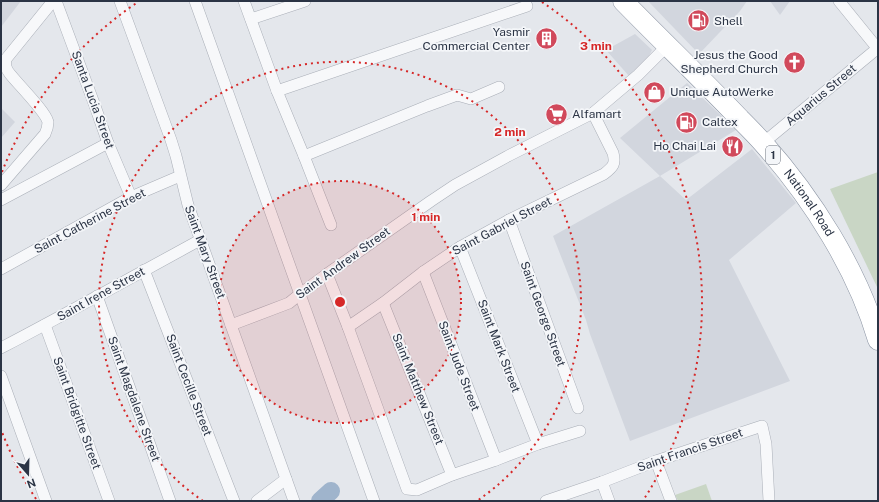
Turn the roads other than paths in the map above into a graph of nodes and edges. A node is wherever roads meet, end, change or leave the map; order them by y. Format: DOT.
graph roads {
  1 [pos="53,1"];
  2 [pos="56,1"];
  3 [pos="120,1"];
  4 [pos="194,1"];
  5 [pos="244,1"];
  6 [pos="305,1"];
  7 [pos="623,1"];
  8 [pos="839,1"];
  9 [pos="527,7"];
  10 [pos="251,19"];
  11 [pos="668,45"];
  12 [pos="878,49"];
  13 [pos="499,87"];
  14 [pos="277,91"];
  15 [pos="593,113"];
  16 [pos="108,142"];
  17 [pos="763,143"];
  18 [pos="304,156"];
  19 [pos="180,176"];
  20 [pos="1,185"];
  21 [pos="131,197"];
  22 [pos="1,200"];
  23 [pos="509,220"];
  24 [pos="331,225"];
  25 [pos="200,240"];
  26 [pos="460,247"];
  27 [pos="1,268"];
  28 [pos="144,270"];
  29 [pos="423,272"];
  30 [pos="327,274"];
  31 [pos="300,294"];
  32 [pos="97,296"];
  33 [pos="383,303"];
  34 [pos="45,325"];
  35 [pos="231,325"];
  36 [pos="348,327"];
  37 [pos="878,340"];
  38 [pos="1,348"];
  39 [pos="1,376"];
  40 [pos="578,408"];
  41 [pos="580,431"];
  42 [pos="538,444"];
  43 [pos="496,460"];
  44 [pos="656,461"];
  45 [pos="452,475"];
  46 [pos="286,479"];
  47 [pos="602,482"];
  48 [pos="46,501"];
  49 [pos="109,501"];
  50 [pos="170,501"];
  51 [pos="234,501"];
  52 [pos="257,501"];
  53 [pos="294,501"];
  54 [pos="374,501"];
  55 [pos="546,501"];
  56 [pos="609,501"];
  57 [pos="671,501"];
  58 [pos="769,501"];
  1 -- 20 [label="street"];
  2 -- 16 [label="street, Santa Lucia Street"];
  3 -- 19 [label="street, Saint Mary Street"];
  4 -- 31 [label="street"];
  5 -- 10 [label="street"];
  6 -- 10 [label="street"];
  7 -- 11 [label="highway, National Road / 1"];
  8 -- 12 [label="street"];
  9 -- 14 [label="street"];
  10 -- 14 [label="street"];
  11 -- 15 [label="street, Saint Andrew Street"];
  11 -- 17 [label="highway, National Road / 1"];
  12 -- 17 [label="street, Aquarius Street"];
  13 -- 18 [label="street"];
  14 -- 18 [label="street"];
  15 -- 23 [label="street, Saint Gabriel Street"];
  15 -- 30 [label="street, Saint Andrew Street"];
  16 -- 21 [label="street, Santa Lucia Street"];
  16 -- 22 [label="street"];
  17 -- 37 [label="highway, National Road / 1"];
  18 -- 24 [label="street"];
  19 -- 21 [label="street, Saint Catherine Street"];
  19 -- 25 [label="street, Saint Mary Street"];
  21 -- 27 [label="street, Saint Catherine Street"];
  23 -- 26 [label="street, Saint Gabriel Street"];
  23 -- 40 [label="street, Saint George Street"];
  25 -- 28 [label="street, Saint Irene Street"];
  25 -- 35 [label="street, Saint Mary Street"];
  26 -- 29 [label="street, Saint Gabriel Street"];
  26 -- 42 [label="street, Saint Mark Street"];
  28 -- 32 [label="street, Saint Irene Street"];
  28 -- 51 [label="street, Saint Cecille Street"];
  29 -- 33 [label="street, Saint Gabriel Street"];
  29 -- 43 [label="street, Saint Jude Street"];
  30 -- 31 [label="street, Saint Andrew Street"];
  30 -- 36 [label="street"];
  31 -- 35 [label="street, Saint Andrew Street"];
  31 -- 54 [label="street"];
  32 -- 34 [label="street, Saint Irene Street"];
  32 -- 50 [label="street, Saint Magdalene Street"];
  33 -- 36 [label="street, Saint Gabriel Street"];
  33 -- 45 [label="street, Saint Matthew Street"];
  34 -- 38 [label="street, Saint Irene Street"];
  34 -- 49 [label="street, Saint Bridgitte Street"];
  35 -- 46 [label="street, Saint Mary Street"];
  36 -- 45 [label="street"];
  39 -- 48 [label="street"];
  41 -- 42 [label="street"];
  42 -- 43 [label="street"];
  43 -- 45 [label="street"];
  44 -- 47 [label="street, Saint Francis Street"];
  44 -- 57 [label="street"];
  44 -- 58 [label="street, Saint Francis Street"];
  46 -- 52 [label="street"];
  46 -- 53 [label="street, Saint Mary Street"];
  47 -- 55 [label="street, Saint Francis Street"];
  47 -- 56 [label="street"];
}
